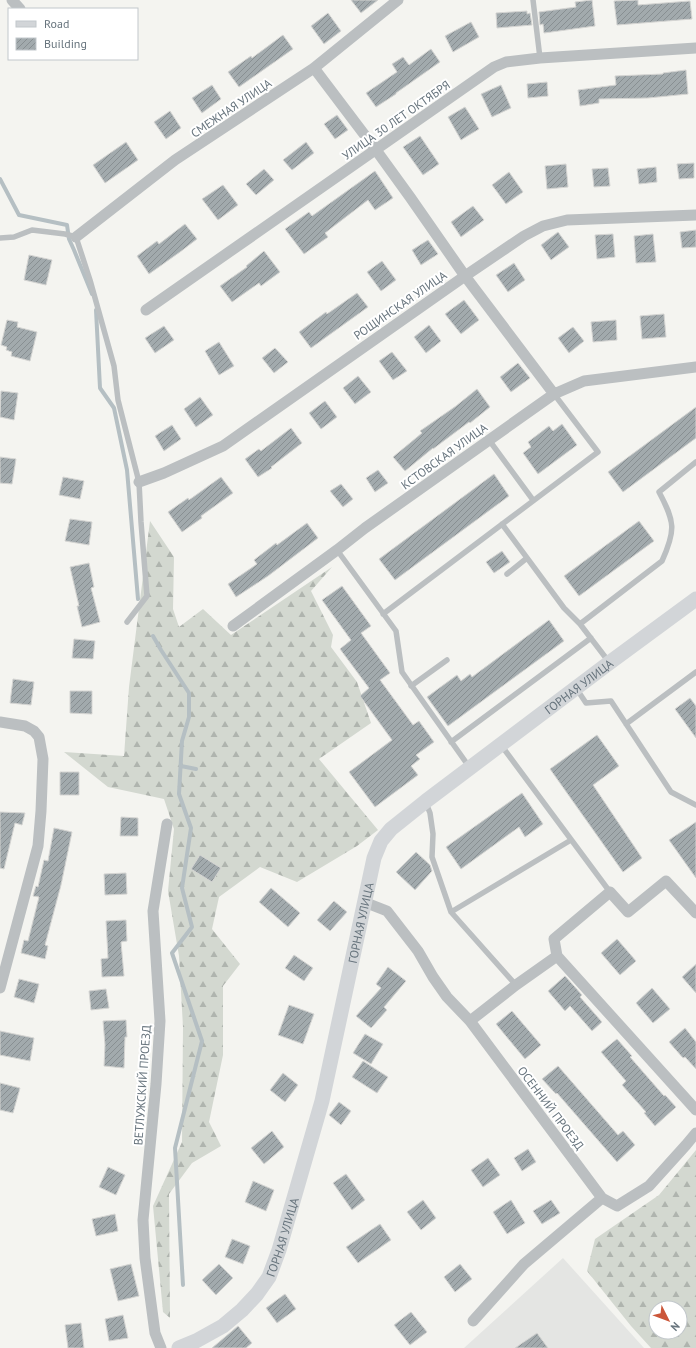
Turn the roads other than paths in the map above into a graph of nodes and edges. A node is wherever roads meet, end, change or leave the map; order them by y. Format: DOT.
graph roads {
  1 [pos="12,0"];
  2 [pos="398,0"];
  3 [pos="533,0"];
  4 [pos="19,8"];
  5 [pos="696,48"];
  6 [pos="540,58"];
  7 [pos="314,68"];
  8 [pos="376,150"];
  9 [pos="696,215"];
  10 [pos="71,235"];
  11 [pos="0,238"];
  12 [pos="465,276"];
  13 [pos="146,310"];
  14 [pos="696,367"];
  15 [pos="554,394"];
  16 [pos="489,440"];
  17 [pos="696,462"];
  18 [pos="139,482"];
  19 [pos="533,500"];
  20 [pos="502,524"];
  21 [pos="337,550"];
  22 [pos="527,558"];
  23 [pos="507,574"];
  24 [pos="696,599"];
  25 [pos="383,614"];
  26 [pos="127,622"];
  27 [pos="580,624"];
  28 [pos="233,626"];
  29 [pos="591,638"];
  30 [pos="447,660"];
  31 [pos="609,663"];
  32 [pos="695,674"];
  33 [pos="411,686"];
  34 [pos="576,688"];
  35 [pos="0,722"];
  36 [pos="626,724"];
  37 [pos="451,742"];
  38 [pos="500,745"];
  39 [pos="470,768"];
  40 [pos="426,801"];
  41 [pos="696,805"];
  42 [pos="167,824"];
  43 [pos="571,840"];
  44 [pos="610,892"];
  45 [pos="364,902"];
  46 [pos="451,912"];
  47 [pos="696,913"];
  48 [pos="557,956"];
  49 [pos="516,985"];
  50 [pos="0,988"];
  51 [pos="470,1021"];
  52 [pos="696,1110"];
  53 [pos="696,1132"];
  54 [pos="602,1198"];
  55 [pos="474,1321"];
  56 [pos="161,1348"];
  57 [pos="179,1348"];
  1 -- 4 [label="street"];
  2 -- 7 [label="street, СМЕЖНАЯ УЛИЦА"];
  3 -- 6 [label="lane"];
  5 -- 6 [label="street, УЛИЦА 30 ЛЕТ ОКТЯБРЯ"];
  6 -- 8 [label="street, УЛИЦА 30 ЛЕТ ОКТЯБРЯ"];
  7 -- 8 [label="street"];
  7 -- 10 [label="street, СМЕЖНАЯ УЛИЦА"];
  8 -- 12 [label="street"];
  8 -- 13 [label="street, УЛИЦА 30 ЛЕТ ОКТЯБРЯ"];
  9 -- 12 [label="street, РОЩИНСКАЯ УЛИЦА"];
  10 -- 11 [label="lane"];
  10 -- 18 [label="lane"];
  12 -- 15 [label="street"];
  12 -- 18 [label="street, РОЩИНСКАЯ УЛИЦА"];
  14 -- 15 [label="street, КСТОВСКАЯ УЛИЦА"];
  15 -- 16 [label="street, КСТОВСКАЯ УЛИЦА"];
  15 -- 19 [label="lane"];
  16 -- 19 [label="lane"];
  16 -- 21 [label="street, КСТОВСКАЯ УЛИЦА"];
  17 -- 27 [label="lane"];
  18 -- 26 [label="lane"];
  19 -- 20 [label="lane"];
  20 -- 22 [label="lane"];
  20 -- 25 [label="lane"];
  21 -- 25 [label="lane"];
  21 -- 28 [label="street, КСТОВСКАЯ УЛИЦА"];
  22 -- 23 [label="lane"];
  22 -- 27 [label="lane"];
  24 -- 31 [label="main road, ГОРНАЯ УЛИЦА"];
  25 -- 33 [label="lane"];
  27 -- 29 [label="lane"];
  29 -- 31 [label="lane"];
  29 -- 37 [label="lane"];
  30 -- 33 [label="lane"];
  31 -- 34 [label="main road, ГОРНАЯ УЛИЦА"];
  32 -- 36 [label="lane"];
  33 -- 37 [label="lane"];
  34 -- 36 [label="lane"];
  34 -- 38 [label="main road, ГОРНАЯ УЛИЦА"];
  35 -- 50 [label="street"];
  36 -- 41 [label="lane"];
  37 -- 39 [label="lane"];
  38 -- 39 [label="main road, ГОРНАЯ УЛИЦА"];
  38 -- 43 [label="lane"];
  39 -- 40 [label="main road, ГОРНАЯ УЛИЦА"];
  40 -- 45 [label="main road, ГОРНАЯ УЛИЦА"];
  40 -- 46 [label="lane"];
  42 -- 56 [label="street, ВЕТЛУЖСКИЙ ПРОЕЗД"];
  43 -- 44 [label="lane"];
  43 -- 46 [label="lane"];
  44 -- 47 [label="street"];
  44 -- 48 [label="street"];
  45 -- 51 [label="street, ОСЕННИЙ ПРОЕЗД"];
  45 -- 57 [label="main road, ГОРНАЯ УЛИЦА"];
  46 -- 49 [label="lane"];
  48 -- 49 [label="street"];
  48 -- 52 [label="street"];
  49 -- 51 [label="street"];
  51 -- 54 [label="street, ОСЕННИЙ ПРОЕЗД"];
  53 -- 54 [label="street"];
  54 -- 55 [label="street"];
}
